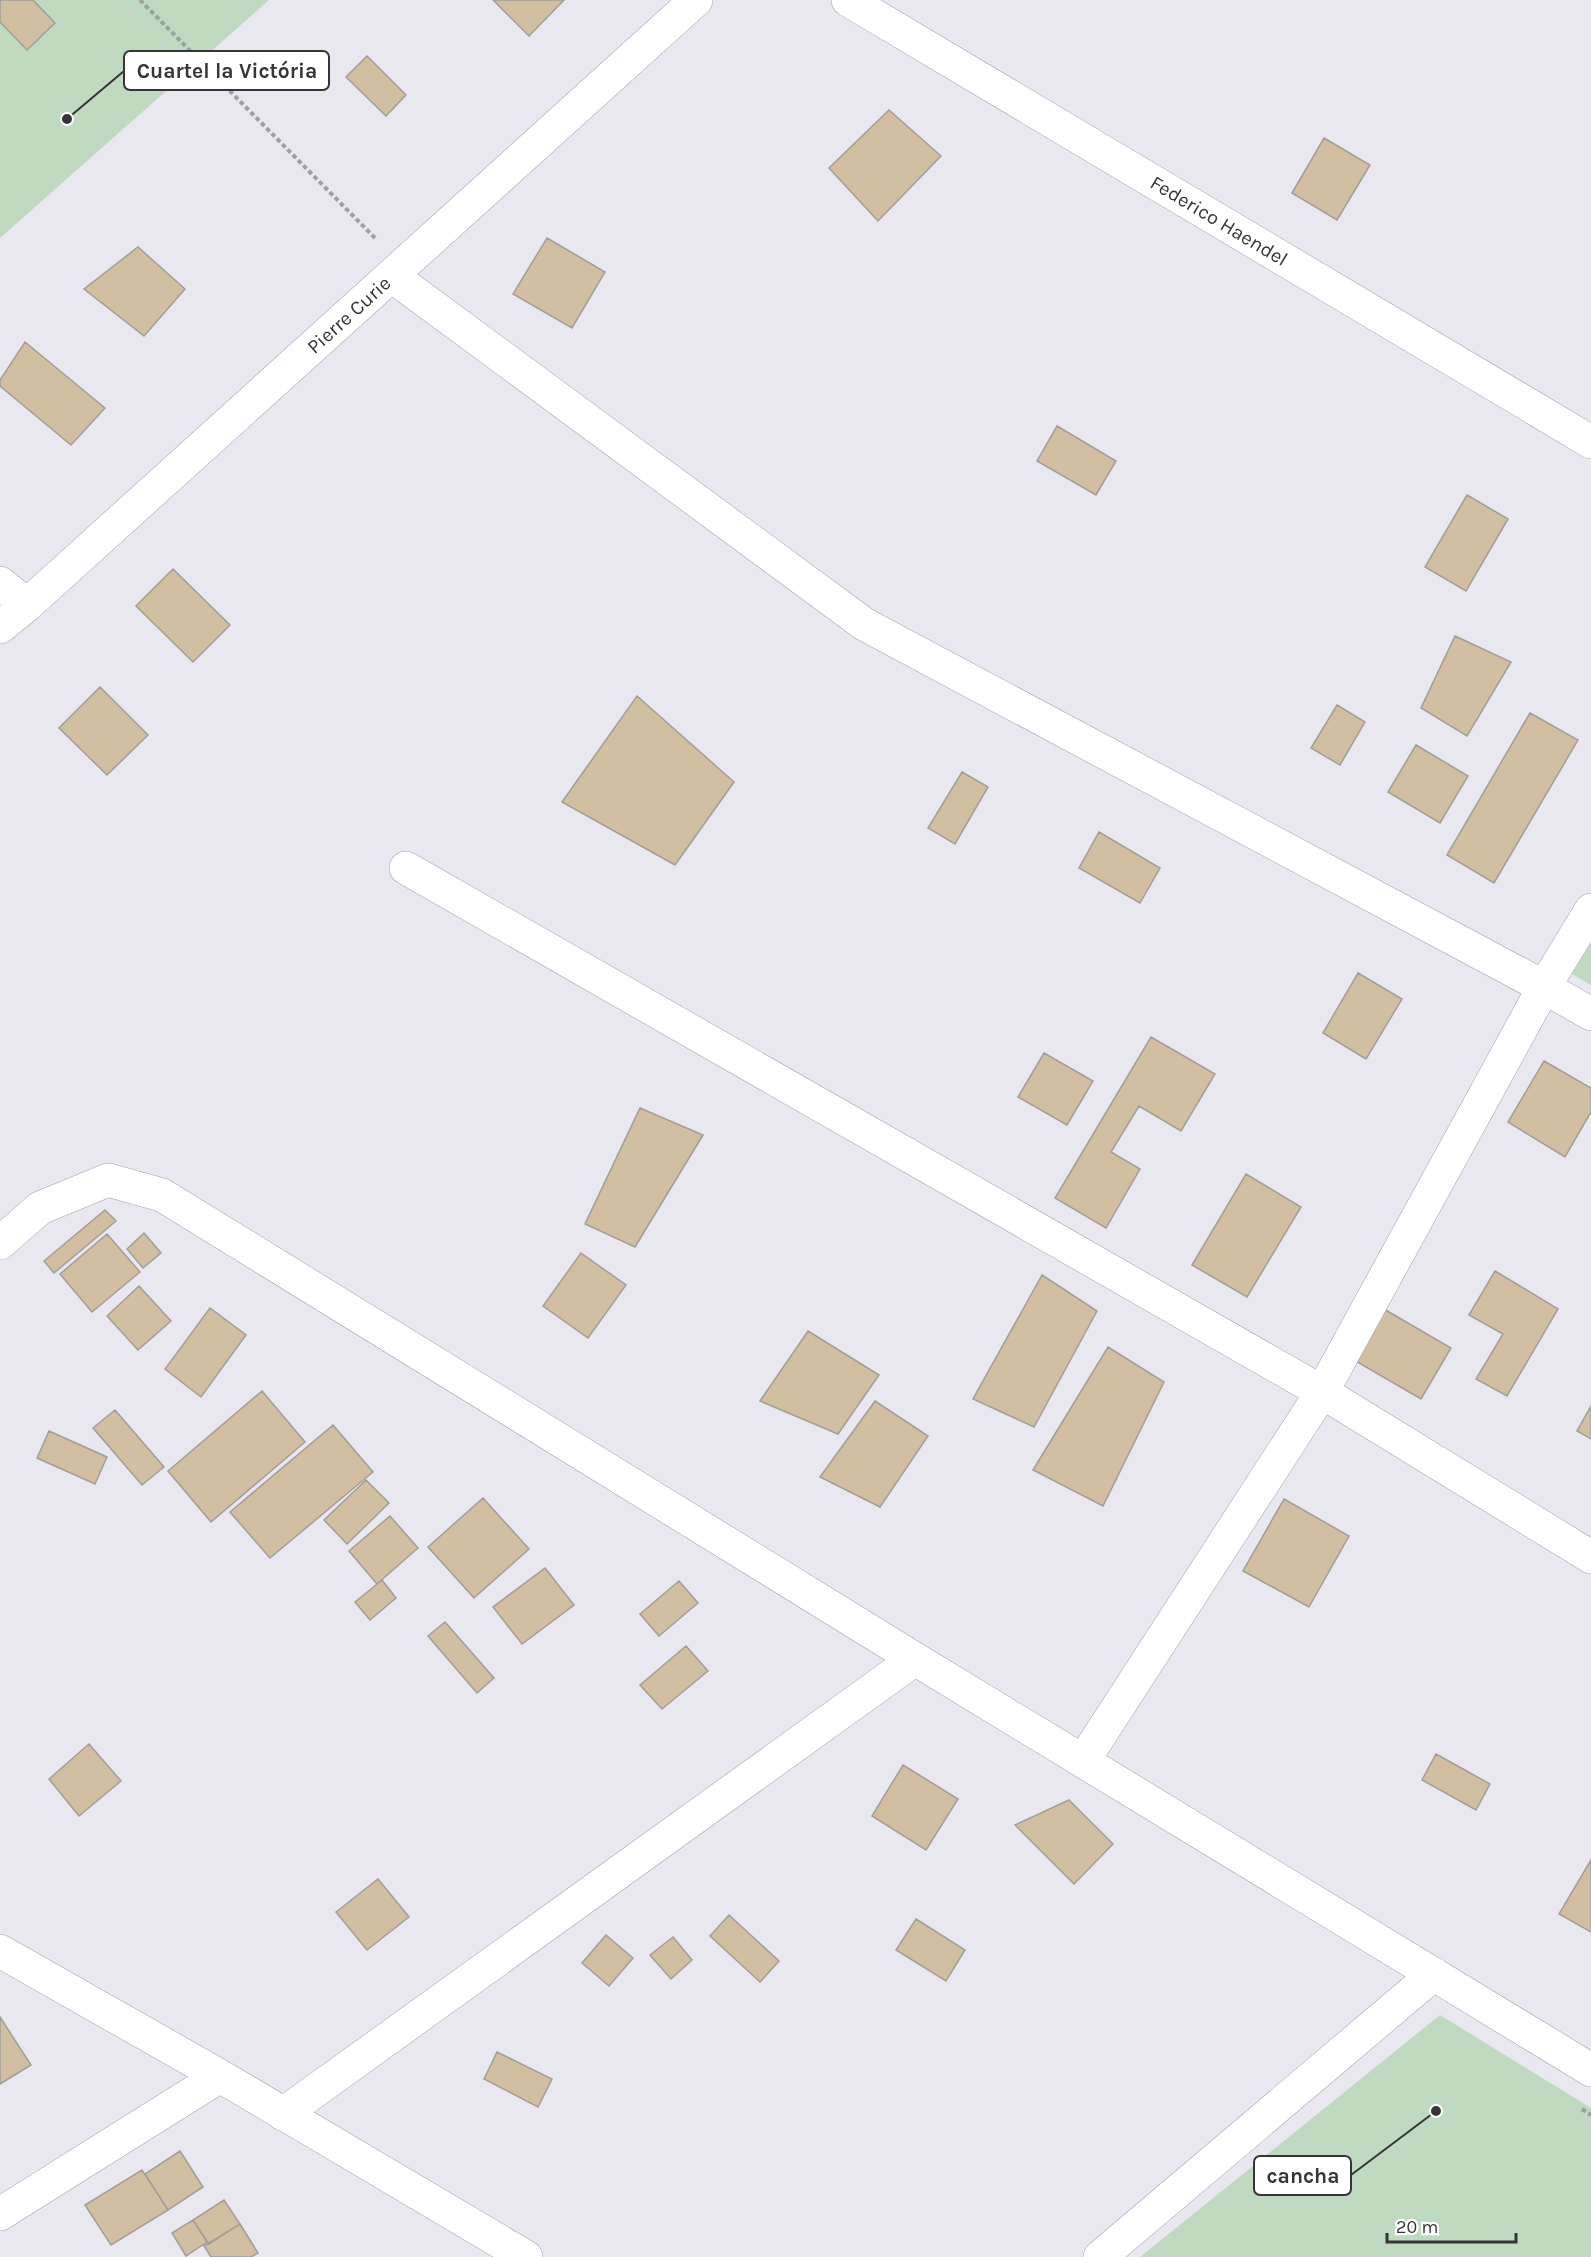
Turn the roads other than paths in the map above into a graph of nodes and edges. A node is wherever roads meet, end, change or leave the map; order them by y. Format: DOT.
graph roads {
  1 [pos="696,0"];
  2 [pos="848,0"];
  3 [pos="397,271"];
  4 [pos="1591,442"];
  5 [pos="0,583"];
  6 [pos="27,605"];
  7 [pos="0,627"];
  8 [pos="406,868"];
  9 [pos="1591,910"];
  10 [pos="1544,987"];
  11 [pos="1591,1014"];
  12 [pos="0,1243"];
  13 [pos="1322,1392"];
  14 [pos="1591,1557"];
  15 [pos="915,1659"];
  16 [pos="1083,1761"];
  17 [pos="0,1951"];
  18 [pos="1434,1974"];
  19 [pos="1591,2070"];
  20 [pos="220,2076"];
  21 [pos="283,2114"];
  22 [pos="0,2214"];
  23 [pos="526,2257"];
  24 [pos="1100,2257"];
  1 -- 3 [label="street, Pierre Curie"];
  2 -- 4 [label="street, Federico Haendel"];
  3 -- 6 [label="street, Pierre Curie"];
  3 -- 10 [label="street"];
  5 -- 6 [label="street"];
  6 -- 7 [label="street, Pierre Curie"];
  8 -- 13 [label="street"];
  9 -- 10 [label="street"];
  10 -- 11 [label="street"];
  10 -- 13 [label="street"];
  12 -- 15 [label="street"];
  13 -- 14 [label="street"];
  13 -- 16 [label="street"];
  15 -- 16 [label="street"];
  15 -- 21 [label="street"];
  16 -- 18 [label="street"];
  17 -- 20 [label="street"];
  18 -- 19 [label="street"];
  18 -- 24 [label="street"];
  20 -- 21 [label="street"];
  20 -- 22 [label="street"];
  21 -- 23 [label="street"];
}
